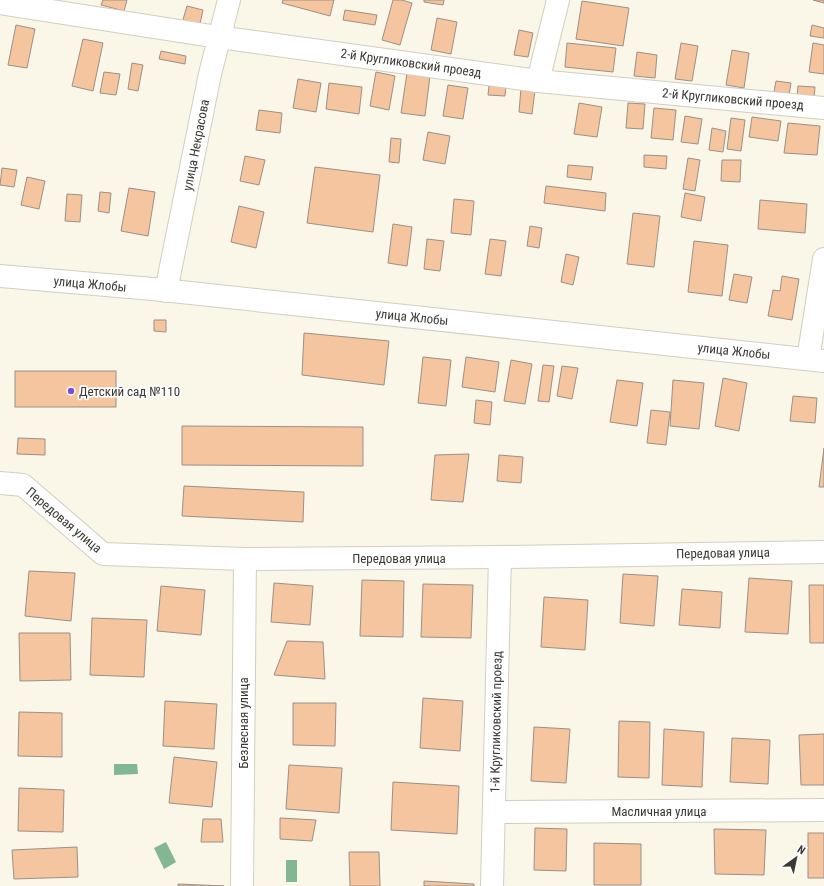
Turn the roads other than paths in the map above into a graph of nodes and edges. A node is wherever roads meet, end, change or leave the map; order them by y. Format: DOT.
graph roads {
  1 [pos="229,0"];
  2 [pos="558,0"];
  3 [pos="0,3"];
  4 [pos="218,37"];
  5 [pos="538,81"];
  6 [pos="824,108"];
  7 [pos="824,259"];
  8 [pos="0,276"];
  9 [pos="166,291"];
  10 [pos="816,360"];
  11 [pos="0,483"];
  12 [pos="824,552"];
  13 [pos="500,557"];
  14 [pos="245,559"];
  15 [pos="824,810"];
  16 [pos="494,812"];
  17 [pos="242,886"];
  18 [pos="492,886"];
  1 -- 4 [label="street, улица Некрасова"];
  2 -- 5 [label="street"];
  3 -- 4 [label="street, 2-й Кругликовский проезд"];
  4 -- 5 [label="street, 2-й Кругликовский проезд"];
  4 -- 9 [label="street, улица Некрасова"];
  5 -- 6 [label="street, 2-й Кругликовский проезд"];
  7 -- 10 [label="street"];
  8 -- 9 [label="street, улица Жлобы"];
  9 -- 10 [label="street, улица Жлобы"];
  11 -- 14 [label="street, Передовая улица"];
  12 -- 13 [label="street, Передовая улица"];
  13 -- 14 [label="street, Передовая улица"];
  13 -- 16 [label="street, 1-й Кругликовский проезд"];
  14 -- 17 [label="street, Безлесная улица"];
  15 -- 16 [label="street, Масличная улица"];
  16 -- 18 [label="street, 1-й Кругликовский проезд"];
}
